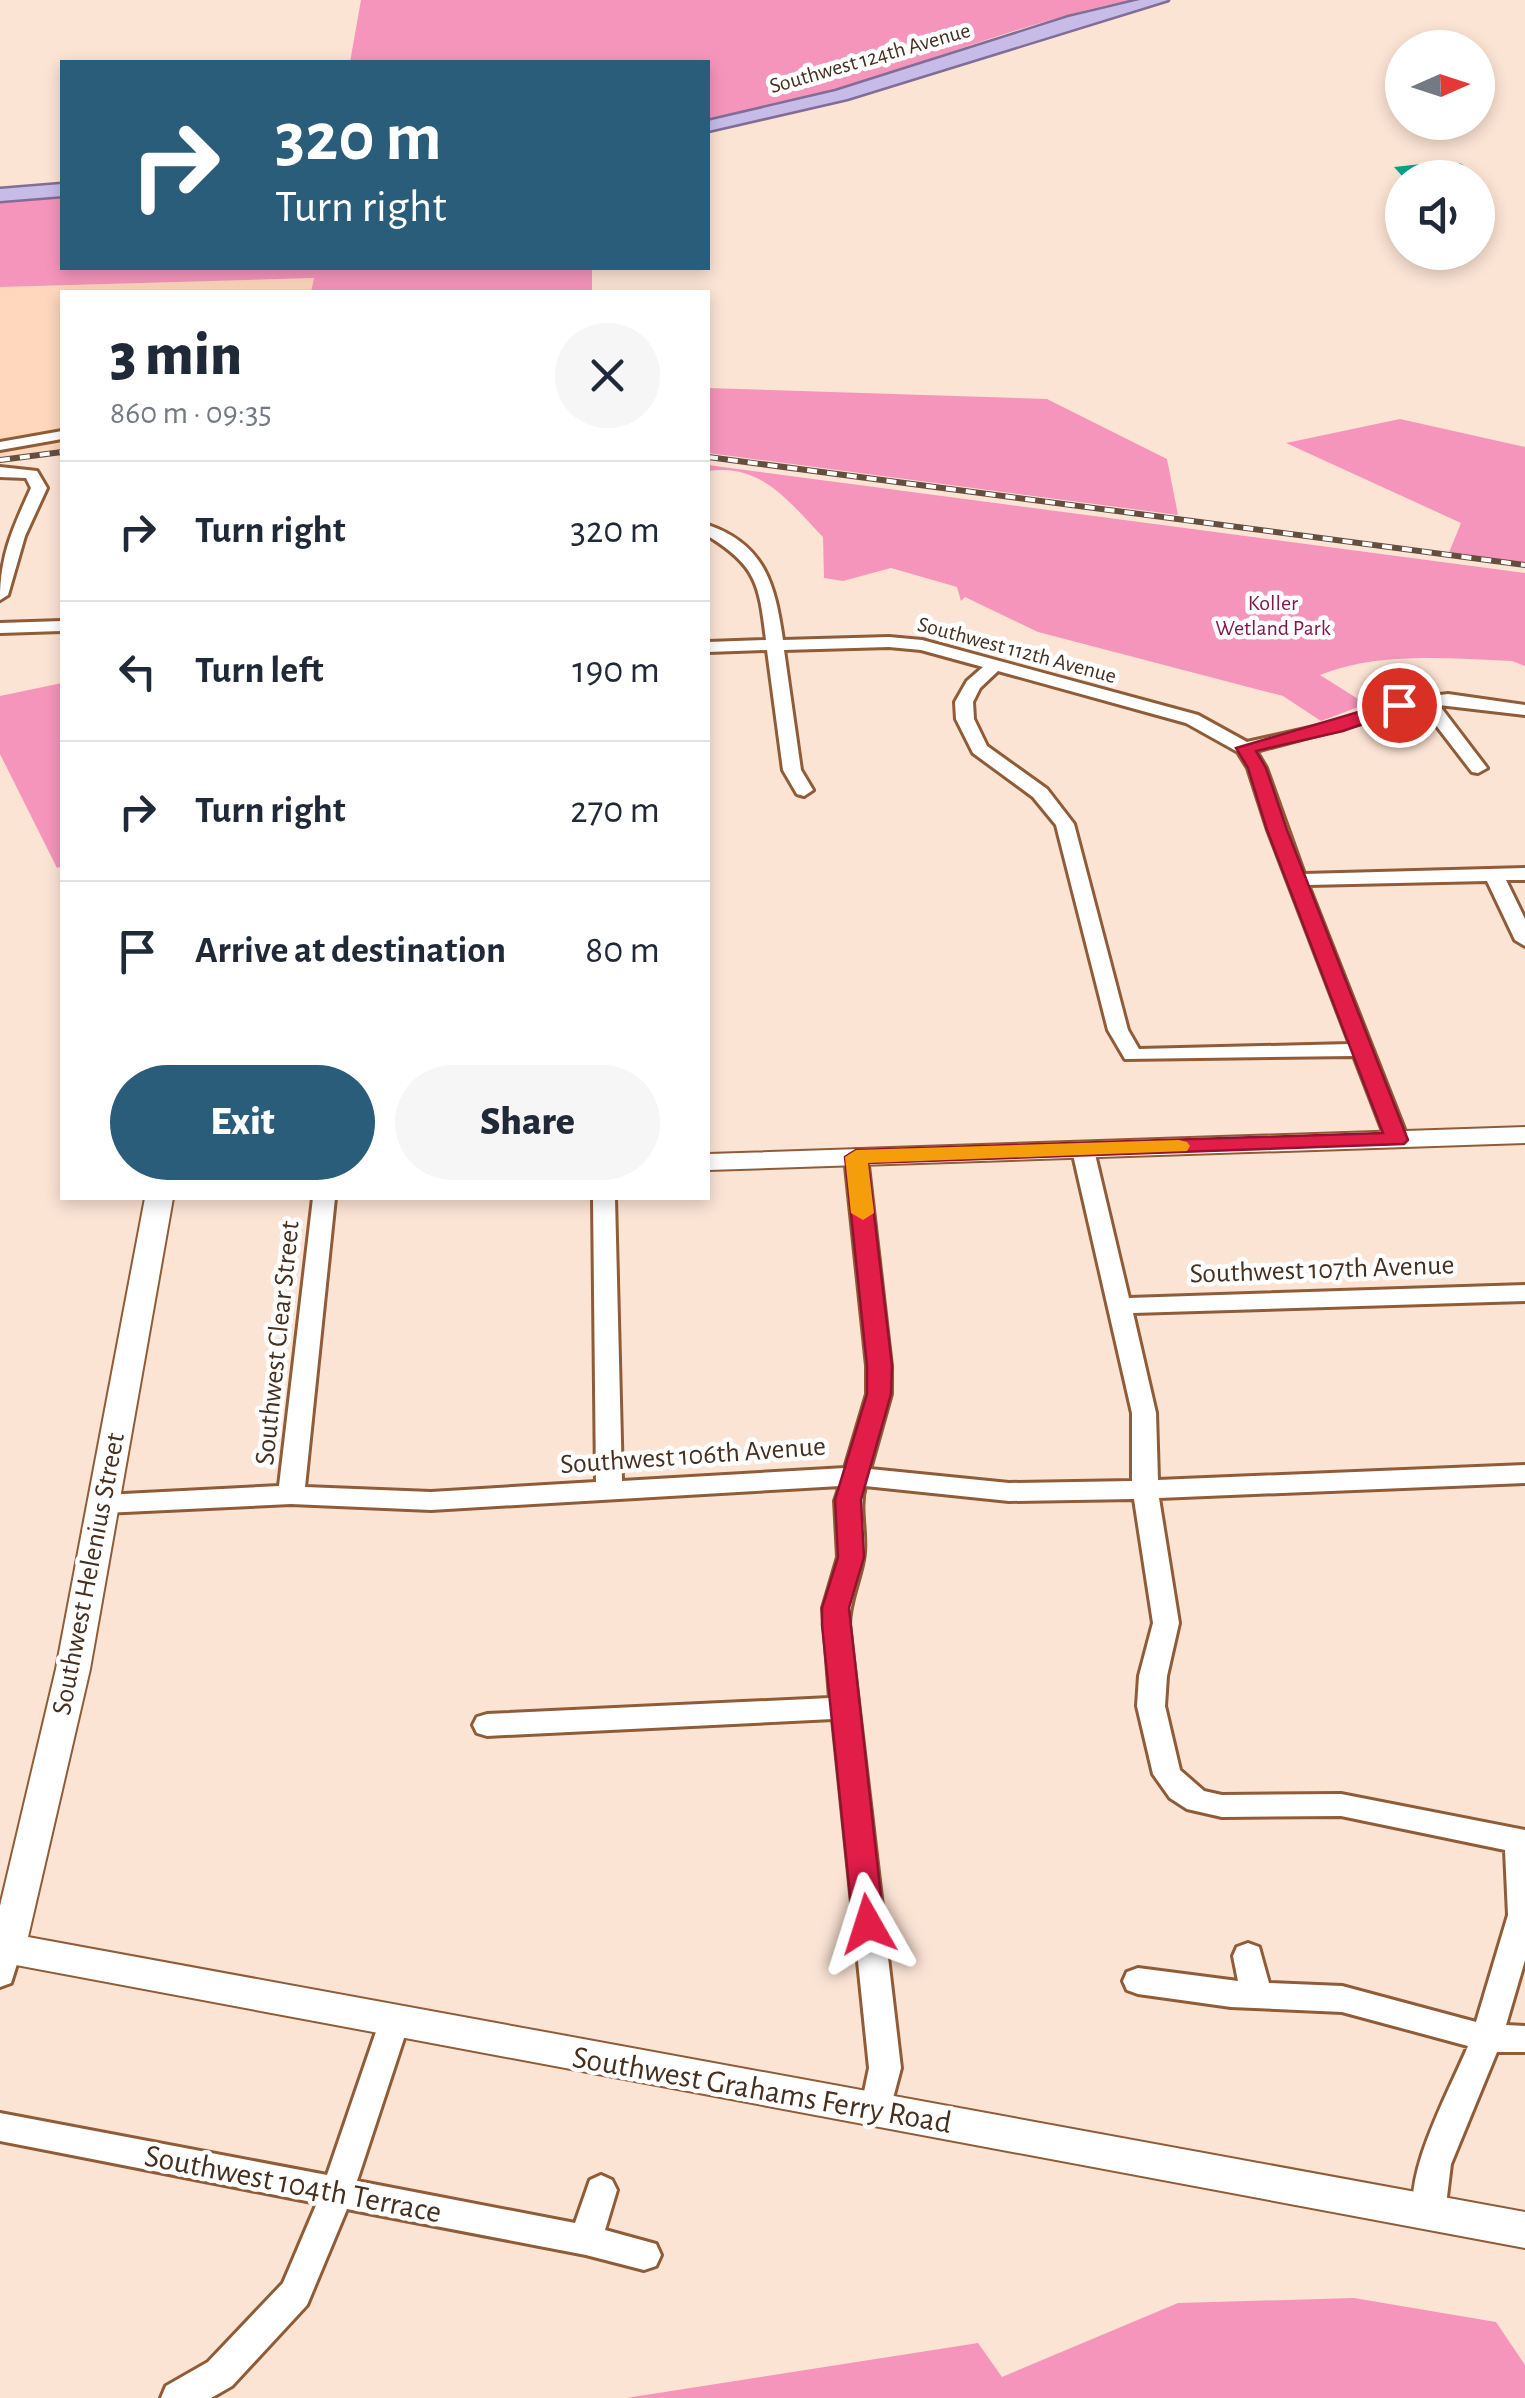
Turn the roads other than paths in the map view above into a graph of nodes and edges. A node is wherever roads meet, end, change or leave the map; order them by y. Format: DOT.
graph roads {
  1 [pos="1160,0"];
  2 [pos="710,126"];
  3 [pos="60,190"];
  4 [pos="0,195"];
  5 [pos="60,435"];
  6 [pos="0,446"];
  7 [pos="0,472"];
  8 [pos="710,531"];
  9 [pos="0,595"];
  10 [pos="60,626"];
  11 [pos="0,628"];
  12 [pos="778,645"];
  13 [pos="710,647"];
  14 [pos="994,667"];
  15 [pos="1427,702"];
  16 [pos="1525,710"];
  17 [pos="1245,748"];
  18 [pos="1478,768"];
  19 [pos="804,790"];
  20 [pos="1525,874"];
  21 [pos="1494,875"];
  22 [pos="1296,880"];
  23 [pos="1525,940"];
  24 [pos="1360,1050"];
  25 [pos="1525,1135"];
  26 [pos="1396,1140"];
  27 [pos="1083,1150"];
  28 [pos="856,1157"];
  29 [pos="710,1162"];
  30 [pos="159,1200"];
  31 [pos="324,1200"];
  32 [pos="604,1200"];
  33 [pos="1525,1293"];
  34 [pos="1120,1306"];
  35 [pos="1525,1474"];
  36 [pos="854,1476"];
  37 [pos="610,1489"];
  38 [pos="1145,1491"];
  39 [pos="291,1495"];
  40 [pos="104,1504"];
  41 [pos="844,1708"];
  42 [pos="487,1724"];
  43 [pos="1522,1842"];
  44 [pos="2,1956"];
  45 [pos="1248,1956"];
  46 [pos="1138,1981"];
  47 [pos="1256,1995"];
  48 [pos="394,2023"];
  49 [pos="1487,2038"];
  50 [pos="1525,2039"];
  51 [pos="876,2111"];
  52 [pos="0,2126"];
  53 [pos="601,2190"];
  54 [pos="337,2193"];
  55 [pos="1429,2213"];
  56 [pos="1525,2230"];
  57 [pos="586,2240"];
  58 [pos="644,2255"];
  59 [pos="178,2398"];
  1 -- 2 [label="main road, Southwest 124th Avenue"];
  3 -- 4 [label="main road"];
  5 -- 6 [label="street"];
  7 -- 9 [label="street"];
  8 -- 12 [label="street"];
  10 -- 11 [label="street"];
  12 -- 13 [label="street, Southwest 112th Avenue"];
  12 -- 14 [label="street, Southwest 112th Avenue"];
  12 -- 19 [label="street"];
  14 -- 17 [label="street, Southwest 112th Avenue"];
  14 -- 24 [label="street"];
  15 -- 16 [label="street"];
  15 -- 17 [label="street"];
  15 -- 18 [label="street"];
  17 -- 22 [label="street"];
  20 -- 21 [label="street"];
  21 -- 22 [label="street"];
  21 -- 23 [label="street"];
  22 -- 24 [label="street"];
  24 -- 26 [label="street"];
  25 -- 26 [label="street"];
  26 -- 27 [label="street"];
  27 -- 28 [label="street"];
  27 -- 34 [label="street"];
  28 -- 29 [label="street"];
  28 -- 36 [label="street"];
  30 -- 40 [label="street, Southwest Helenius Street"];
  31 -- 39 [label="street, Southwest Clear Street"];
  32 -- 37 [label="street"];
  33 -- 34 [label="street, Southwest 107th Avenue"];
  34 -- 38 [label="street"];
  35 -- 38 [label="street, Southwest 106th Avenue"];
  36 -- 37 [label="street, Southwest 106th Avenue"];
  36 -- 38 [label="street, Southwest 106th Avenue"];
  36 -- 41 [label="street"];
  37 -- 39 [label="street, Southwest 106th Avenue"];
  38 -- 43 [label="street"];
  39 -- 40 [label="street, Southwest 106th Avenue"];
  40 -- 44 [label="street, Southwest Helenius Street"];
  41 -- 42 [label="street"];
  41 -- 51 [label="street"];
  43 -- 49 [label="street"];
  44 -- 48 [label="street, Southwest Grahams Ferry Road"];
  45 -- 47 [label="street"];
  46 -- 47 [label="street"];
  47 -- 49 [label="street"];
  48 -- 51 [label="street, Southwest Grahams Ferry Road"];
  48 -- 54 [label="street"];
  49 -- 50 [label="street"];
  49 -- 55 [label="street"];
  51 -- 55 [label="street, Southwest Grahams Ferry Road"];
  52 -- 54 [label="street, Southwest 104th Terrace"];
  53 -- 57 [label="street"];
  54 -- 57 [label="street, Southwest 104th Terrace"];
  54 -- 59 [label="street"];
  55 -- 56 [label="street, Southwest Grahams Ferry Road"];
  57 -- 58 [label="street, Southwest 104th Terrace"];
}
